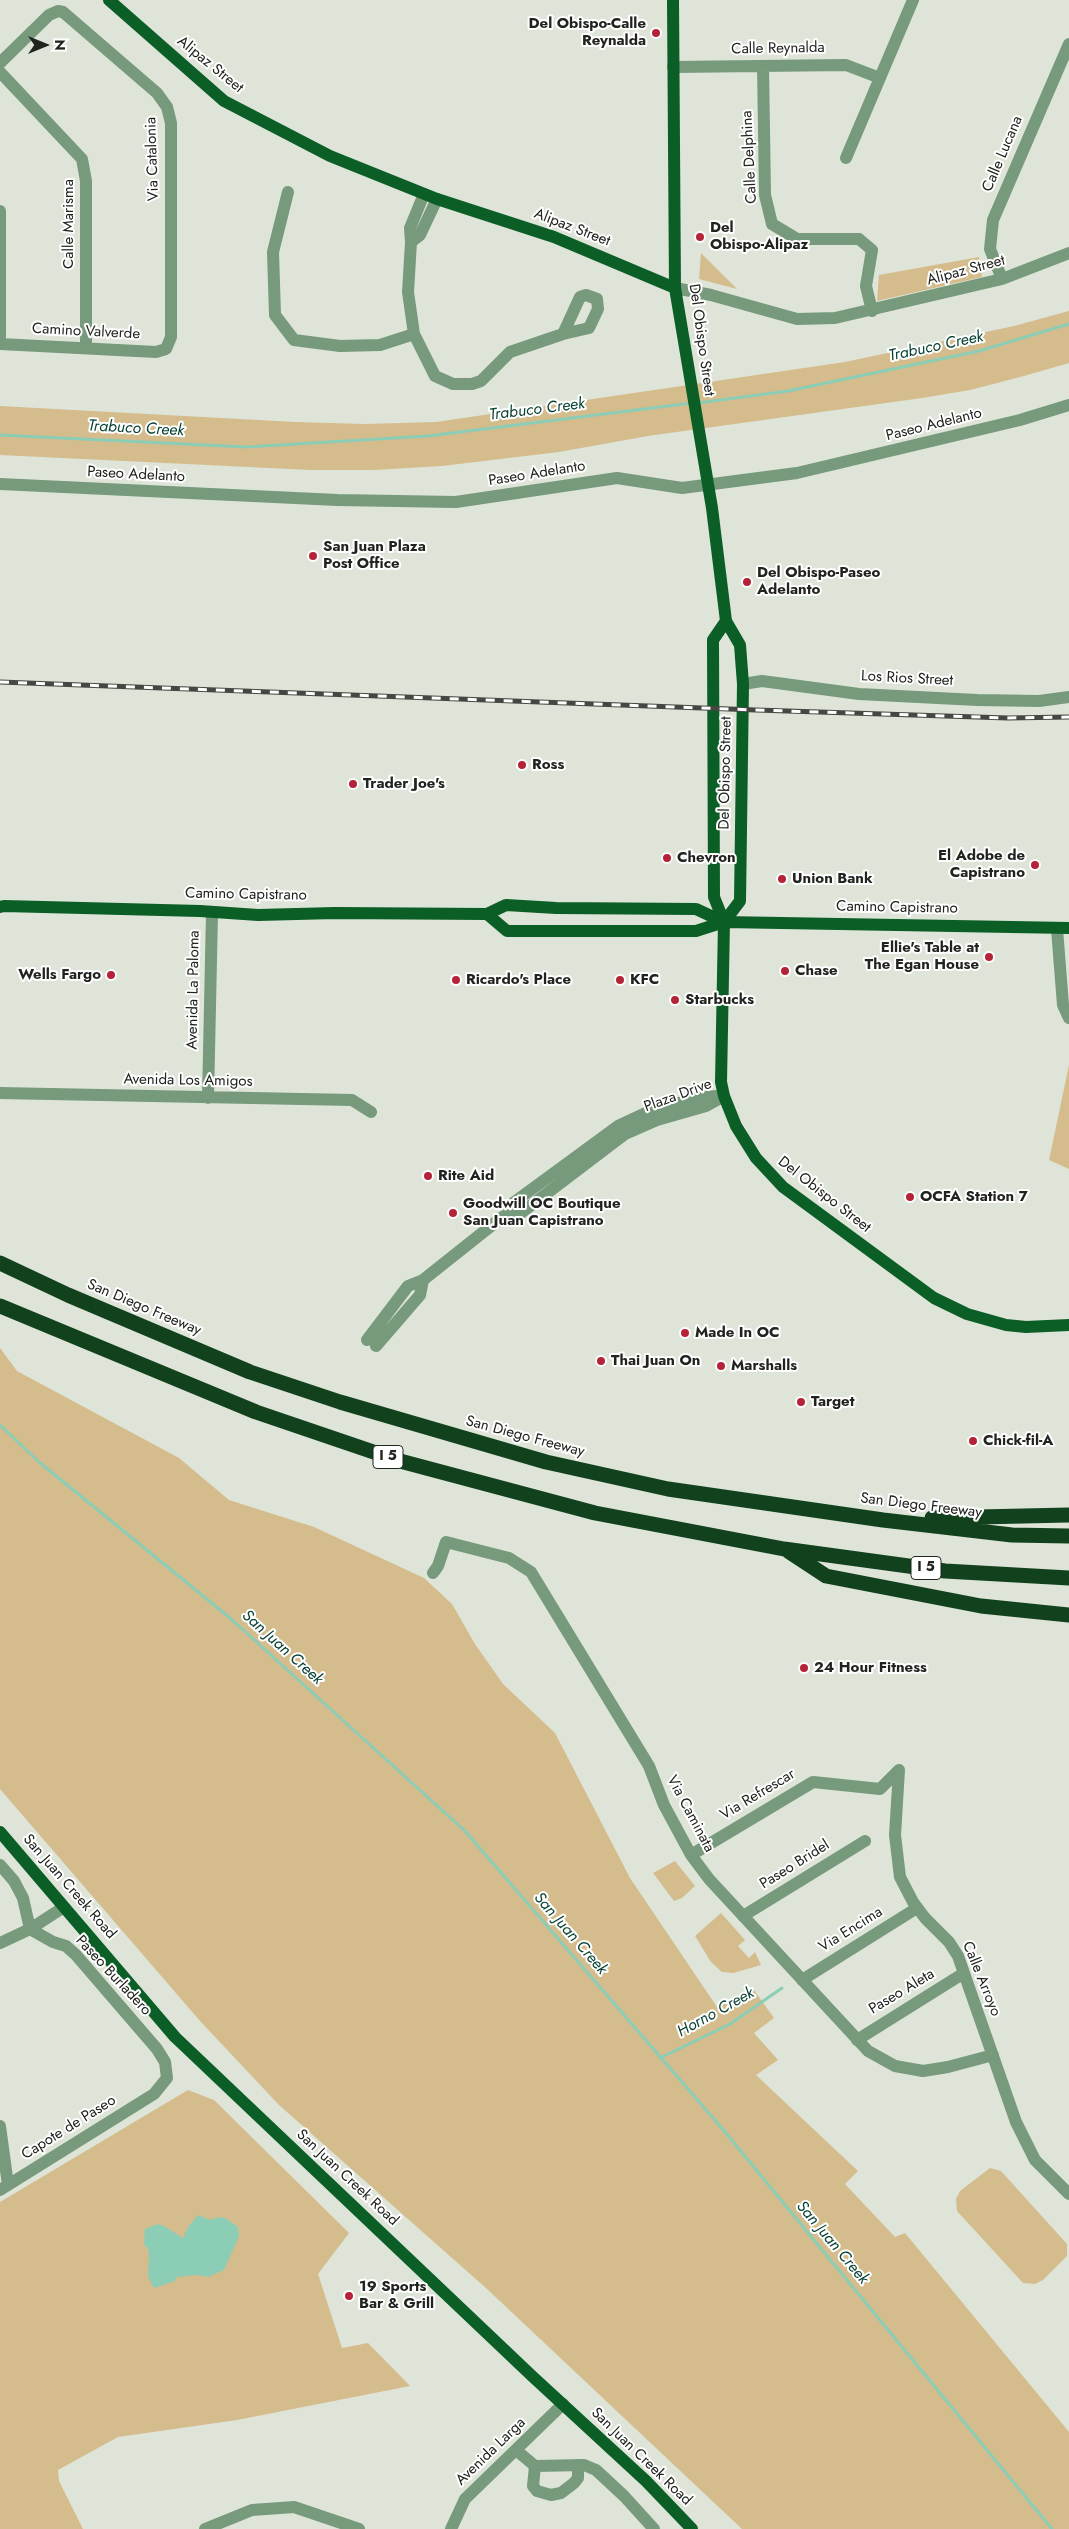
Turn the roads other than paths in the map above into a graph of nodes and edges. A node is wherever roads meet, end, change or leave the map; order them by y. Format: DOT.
graph roads {
  1 [pos="109,0"];
  2 [pos="673,0"];
  3 [pos="913,0"];
  4 [pos="1069,44"];
  5 [pos="0,63"];
  6 [pos="763,66"];
  7 [pos="673,67"];
  8 [pos="0,72"];
  9 [pos="880,78"];
  10 [pos="846,158"];
  11 [pos="288,192"];
  12 [pos="424,194"];
  13 [pos="437,199"];
  14 [pos="0,211"];
  15 [pos="411,242"];
  16 [pos="1069,253"];
  17 [pos="1,258"];
  18 [pos="1002,279"];
  19 [pos="675,288"];
  20 [pos="872,312"];
  21 [pos="414,334"];
  22 [pos="564,334"];
  23 [pos="0,339"];
  24 [pos="0,344"];
  25 [pos="168,345"];
  26 [pos="86,348"];
  27 [pos="1069,406"];
  28 [pos="0,484"];
  29 [pos="708,485"];
  30 [pos="726,621"];
  31 [pos="743,684"];
  32 [pos="1069,697"];
  33 [pos="1,906"];
  34 [pos="212,913"];
  35 [pos="487,914"];
  36 [pos="724,922"];
  37 [pos="1063,928"];
  38 [pos="1069,1018"];
  39 [pos="0,1093"];
  40 [pos="724,1096"];
  41 [pos="208,1098"];
  42 [pos="371,1112"];
  43 [pos="0,1263"];
  44 [pos="5,1308"];
  45 [pos="1069,1325"];
  46 [pos="372,1343"];
  47 [pos="1069,1515"];
  48 [pos="883,1520"];
  49 [pos="1069,1536"];
  50 [pos="784,1549"];
  51 [pos="433,1573"];
  52 [pos="1069,1578"];
  53 [pos="1069,1615"];
  54 [pos="899,1770"];
  55 [pos="0,1832"];
  56 [pos="865,1841"];
  57 [pos="691,1854"];
  58 [pos="0,1865"];
  59 [pos="64,1907"];
  60 [pos="917,1908"];
  61 [pos="743,1916"];
  62 [pos="30,1928"];
  63 [pos="0,1943"];
  64 [pos="964,1973"];
  65 [pos="802,1980"];
  66 [pos="857,2040"];
  67 [pos="992,2055"];
  68 [pos="154,2094"];
  69 [pos="0,2126"];
  70 [pos="4,2187"];
  71 [pos="1069,2194"];
  72 [pos="563,2404"];
  73 [pos="516,2450"];
  74 [pos="578,2465"];
  75 [pos="535,2466"];
  76 [pos="205,2529"];
  77 [pos="359,2529"];
  78 [pos="451,2529"];
  79 [pos="654,2529"];
  80 [pos="692,2529"];
  1 -- 12 [label="main road, Alipaz Street"];
  2 -- 7 [label="main road, Del Obispo Street"];
  3 -- 9 [label="street"];
  4 -- 18 [label="street, Calle Lucana"];
  5 -- 25 [label="street, Via Catalonia"];
  6 -- 7 [label="street, Calle Reynalda"];
  6 -- 9 [label="street, Calle Reynalda"];
  6 -- 20 [label="street, Calle Delphina"];
  7 -- 19 [label="main road, Del Obispo Street"];
  8 -- 26 [label="street, Calle Marisma"];
  9 -- 10 [label="street"];
  11 -- 21 [label="street"];
  12 -- 13 [label="main road, Alipaz Street"];
  12 -- 15 [label="street"];
  13 -- 15 [label="street"];
  13 -- 19 [label="main road, Alipaz Street"];
  14 -- 17 [label="street"];
  15 -- 21 [label="street"];
  16 -- 18 [label="street, Alipaz Street"];
  17 -- 23 [label="street"];
  18 -- 20 [label="street, Alipaz Street"];
  19 -- 20 [label="street, Alipaz Street"];
  19 -- 29 [label="main road, Del Obispo Street"];
  21 -- 22 [label="street"];
  24 -- 26 [label="street, Camino Valverde"];
  25 -- 26 [label="street, Camino Valverde"];
  27 -- 29 [label="street, Paseo Adelanto"];
  28 -- 29 [label="street, Paseo Adelanto"];
  29 -- 30 [label="main road, Del Obispo Street"];
  30 -- 31 [label="main road, Del Obispo Street"];
  30 -- 36 [label="main road, Del Obispo Street"];
  31 -- 32 [label="street, Los Rios Street"];
  31 -- 36 [label="main road, Del Obispo Street"];
  33 -- 34 [label="main road, Camino Capistrano"];
  34 -- 35 [label="main road, Camino Capistrano"];
  34 -- 41 [label="street, Avenida La Paloma"];
  35 -- 36 [label="main road, Camino Capistrano"];
  35 -- 36 [label="main road, Camino Capistrano"];
  36 -- 37 [label="main road, Camino Capistrano"];
  36 -- 40 [label="main road, Del Obispo Street"];
  37 -- 38 [label="street"];
  39 -- 41 [label="street, Avenida Los Amigos"];
  40 -- 45 [label="main road, Del Obispo Street"];
  40 -- 46 [label="street, Plaza Drive"];
  41 -- 42 [label="street, Avenida Los Amigos"];
  43 -- 48 [label="highway, San Diego Freeway"];
  44 -- 50 [label="highway, I 5"];
  47 -- 48 [label="highway"];
  48 -- 49 [label="highway, San Diego Freeway"];
  50 -- 52 [label="highway, I 5"];
  50 -- 53 [label="highway"];
  51 -- 57 [label="street, Via Caminata"];
  54 -- 57 [label="street, Via Refrescar"];
  54 -- 60 [label="street, Calle Arroyo"];
  55 -- 59 [label="main road, San Juan Creek Road"];
  56 -- 61 [label="street, Paseo Bridel"];
  57 -- 61 [label="street, Via Caminata"];
  58 -- 62 [label="street"];
  59 -- 62 [label="street"];
  59 -- 72 [label="main road, San Juan Creek Road"];
  60 -- 64 [label="street, Calle Arroyo"];
  60 -- 65 [label="street, Via Encima"];
  61 -- 65 [label="street, Via Caminata"];
  62 -- 63 [label="street"];
  62 -- 68 [label="street, Paseo Burladero"];
  64 -- 66 [label="street, Paseo Aleta"];
  64 -- 67 [label="street, Calle Arroyo"];
  65 -- 66 [label="street, Via Caminata"];
  66 -- 67 [label="street, Via Caminata"];
  67 -- 71 [label="street, Calle Arroyo"];
  68 -- 70 [label="street, Capote de Paseo"];
  69 -- 70 [label="street"];
  72 -- 73 [label="street, Avenida Larga"];
  72 -- 80 [label="main road, San Juan Creek Road"];
  73 -- 75 [label="street"];
  73 -- 78 [label="street, Avenida Larga"];
  74 -- 75 [label="street"];
  74 -- 75 [label="street"];
  74 -- 79 [label="street"];
  76 -- 77 [label="street"];
}
